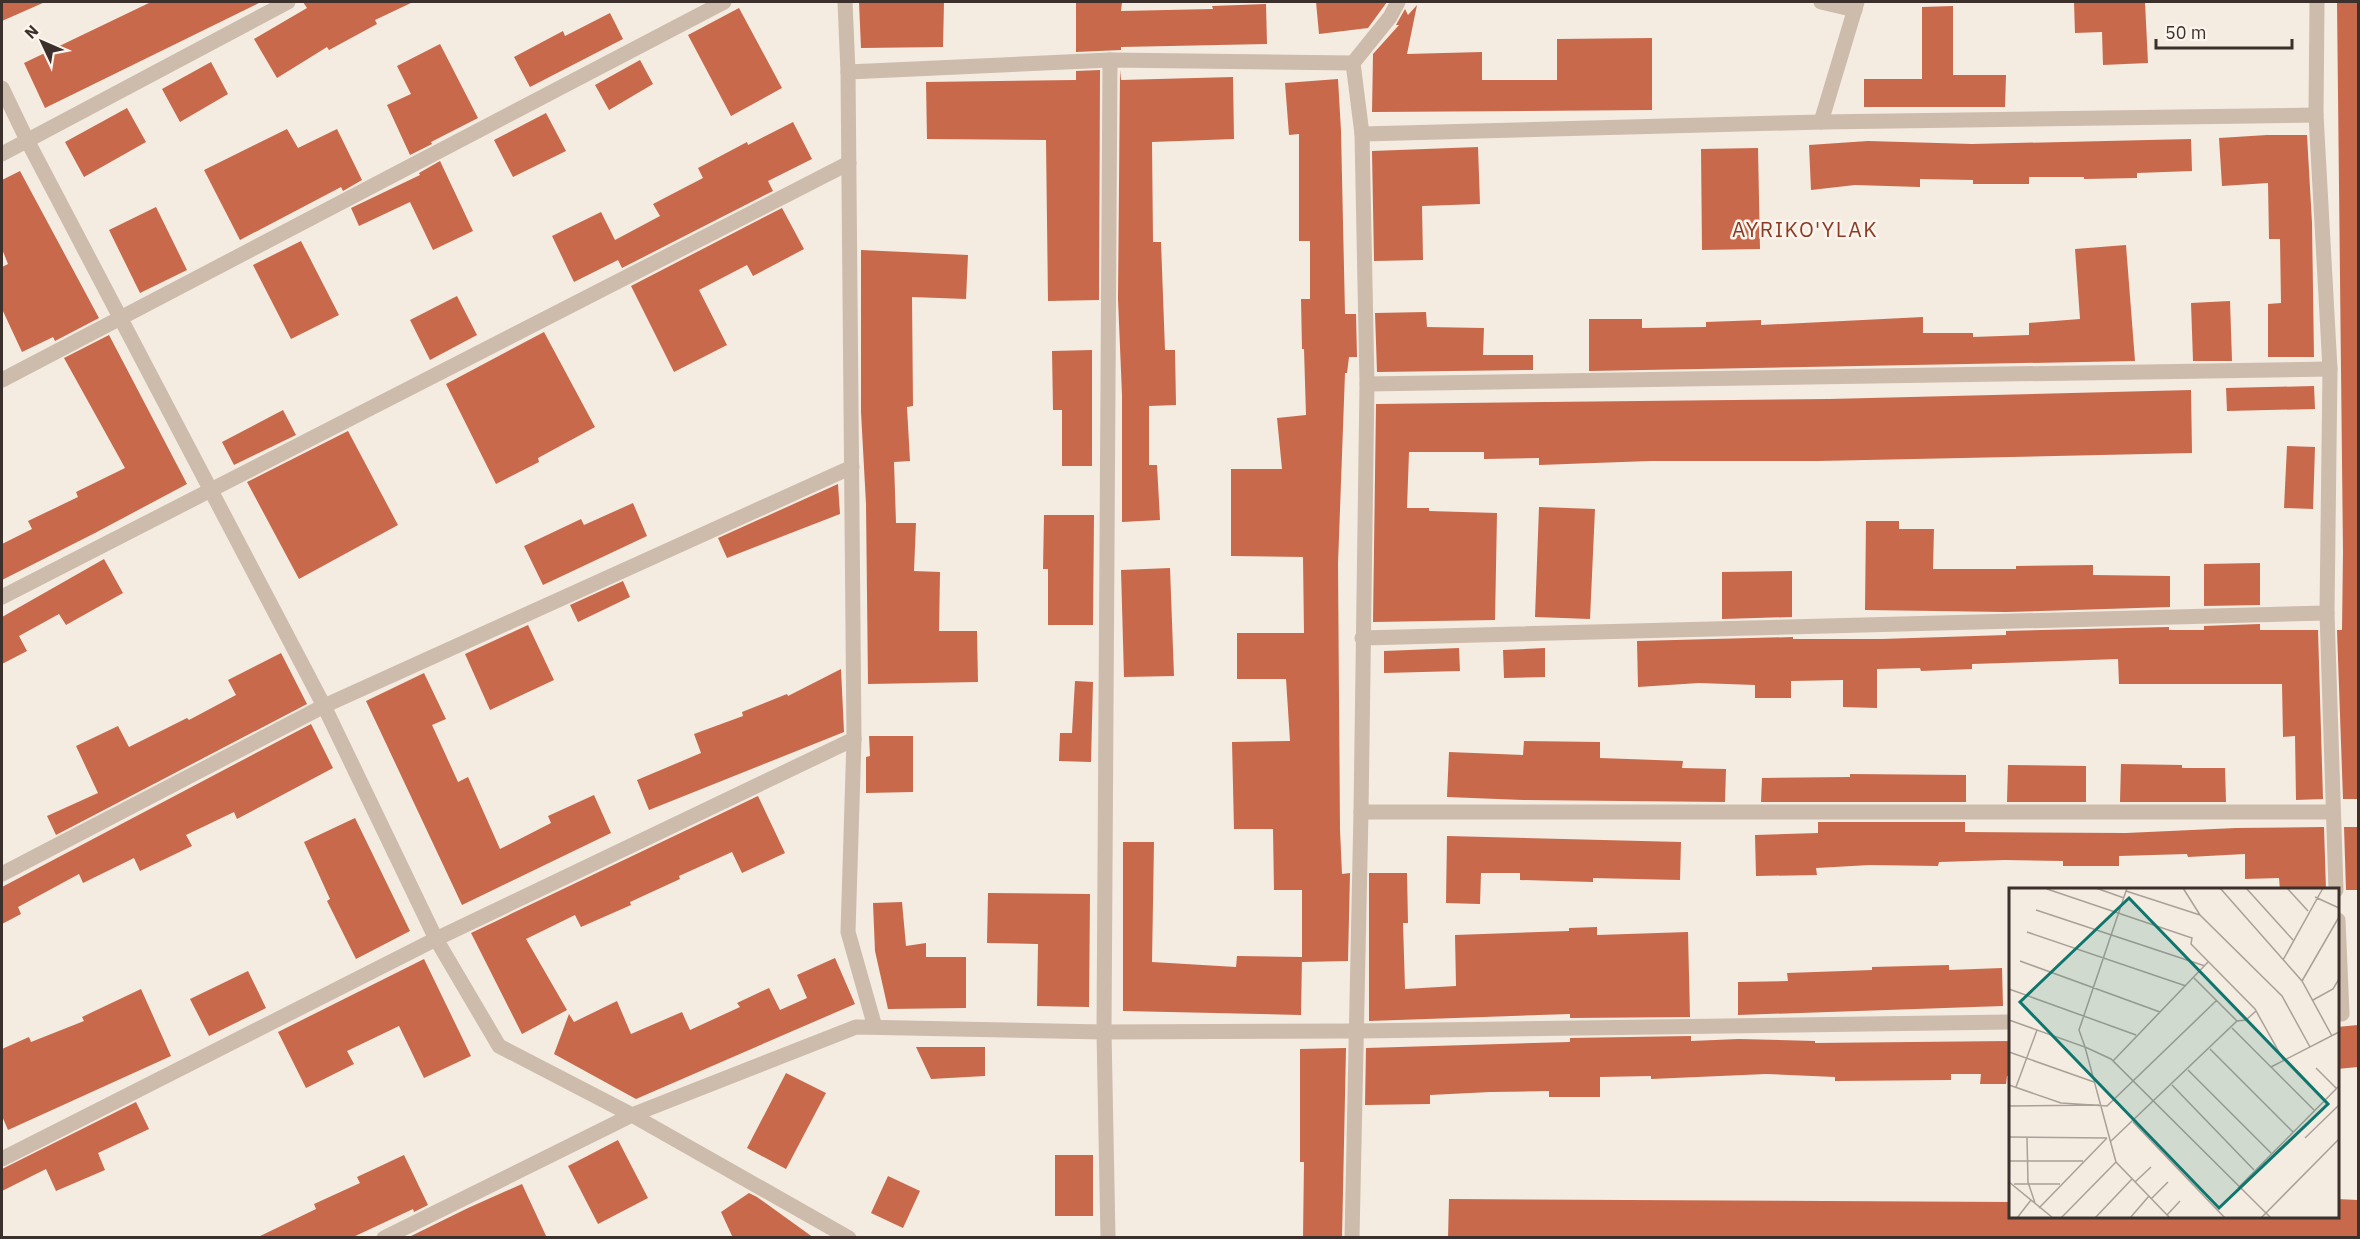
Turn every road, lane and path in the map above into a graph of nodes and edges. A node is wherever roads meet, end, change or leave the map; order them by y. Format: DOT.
graph roads {
  1 [pos="288,2"];
  2 [pos="724,2"];
  3 [pos="844,2"];
  4 [pos="1398,2"];
  5 [pos="1821,2"];
  6 [pos="2317,2"];
  7 [pos="1856,6"];
  8 [pos="1110,60"];
  9 [pos="1353,63"];
  10 [pos="848,72"];
  11 [pos="2,88"];
  12 [pos="2316,115"];
  13 [pos="1821,122"];
  14 [pos="1362,134"];
  15 [pos="27,140"];
  16 [pos="2,154"];
  17 [pos="849,163"];
  18 [pos="120,318"];
  19 [pos="2330,369"];
  20 [pos="2,380"];
  21 [pos="1367,384"];
  22 [pos="852,467"];
  23 [pos="211,488"];
  24 [pos="2,597"];
  25 [pos="2327,613"];
  26 [pos="1362,638"];
  27 [pos="324,706"];
  28 [pos="854,739"];
  29 [pos="1361,812"];
  30 [pos="2332,812"];
  31 [pos="2,874"];
  32 [pos="2336,888"];
  33 [pos="436,939"];
  34 [pos="2339,984"];
  35 [pos="2358,1013"];
  36 [pos="2340,1015"];
  37 [pos="2009,1022"];
  38 [pos="875,1027"];
  39 [pos="1357,1031"];
  40 [pos="1104,1032"];
  41 [pos="632,1115"];
  42 [pos="2,1159"];
  43 [pos="384,1238"];
  44 [pos="849,1238"];
  45 [pos="1108,1238"];
  46 [pos="1352,1238"];
  1 -- 15 [label="street"];
  2 -- 18 [label="street"];
  3 -- 10 [label="street"];
  4 -- 9 [label="street"];
  5 -- 7 [label="street"];
  6 -- 12 [label="street"];
  7 -- 13 [label="street"];
  8 -- 9 [label="street"];
  8 -- 10 [label="street"];
  8 -- 40 [label="street"];
  9 -- 14 [label="street"];
  10 -- 17 [label="street"];
  11 -- 15 [label="street"];
  12 -- 13 [label="street"];
  12 -- 19 [label="street"];
  13 -- 14 [label="street"];
  14 -- 21 [label="street"];
  15 -- 16 [label="street"];
  15 -- 18 [label="street"];
  17 -- 22 [label="street"];
  17 -- 23 [label="street"];
  18 -- 20 [label="street"];
  18 -- 23 [label="street"];
  19 -- 21 [label="street"];
  19 -- 25 [label="street"];
  21 -- 26 [label="street"];
  22 -- 27 [label="street"];
  22 -- 28 [label="street"];
  23 -- 24 [label="street"];
  23 -- 27 [label="street"];
  25 -- 26 [label="street"];
  25 -- 30 [label="street"];
  26 -- 29 [label="street"];
  27 -- 31 [label="street"];
  27 -- 33 [label="street"];
  28 -- 33 [label="street"];
  28 -- 38 [label="street"];
  29 -- 30 [label="street"];
  29 -- 39 [label="street"];
  30 -- 32 [label="street"];
  33 -- 41 [label="street"];
  33 -- 42 [label="street"];
  34 -- 36 [label="street"];
  35 -- 36 [label="street"];
  37 -- 39 [label="street"];
  38 -- 40 [label="street"];
  38 -- 41 [label="street"];
  39 -- 40 [label="street"];
  39 -- 46 [label="street"];
  40 -- 45 [label="street"];
  41 -- 43 [label="street"];
  41 -- 44 [label="street"];
}
